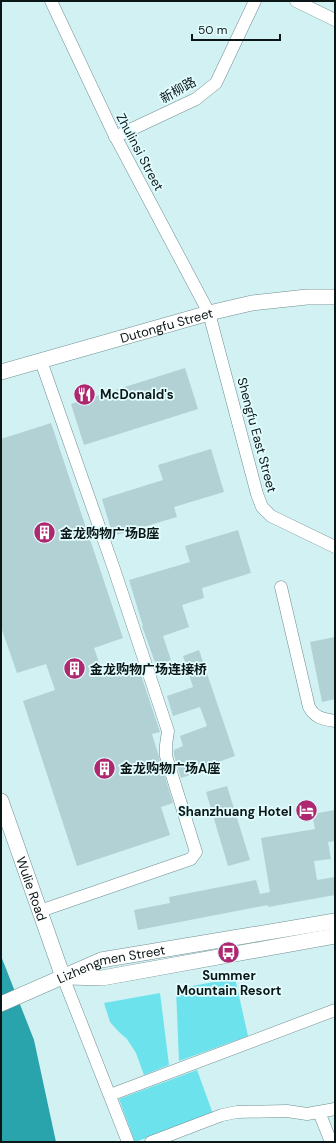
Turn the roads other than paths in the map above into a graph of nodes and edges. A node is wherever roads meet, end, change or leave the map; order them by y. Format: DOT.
graph roads {
  1 [pos="51,1"];
  2 [pos="255,1"];
  3 [pos="296,1"];
  4 [pos="335,20"];
  5 [pos="115,137"];
  6 [pos="335,297"];
  7 [pos="209,312"];
  8 [pos="40,361"];
  9 [pos="1,372"];
  10 [pos="335,547"];
  11 [pos="281,587"];
  12 [pos="335,721"];
  13 [pos="1,801"];
  14 [pos="40,911"];
  15 [pos="335,921"];
  16 [pos="335,936"];
  17 [pos="63,977"];
  18 [pos="1,1004"];
  19 [pos="335,1010"];
  20 [pos="110,1095"];
  21 [pos="335,1109"];
  22 [pos="319,1112"];
  23 [pos="128,1142"];
  24 [pos="151,1142"];
  25 [pos="331,1142"];
  1 -- 5 [label="street, Zhulinsi Street"];
  2 -- 5 [label="street, 新柳路"];
  3 -- 4 [label="street"];
  5 -- 7 [label="street, Zhulinsi Street"];
  6 -- 7 [label="main road, Dutongfu Street"];
  7 -- 8 [label="main road, Dutongfu Street"];
  7 -- 10 [label="street, Shengfu East Street"];
  8 -- 9 [label="main road, Dutongfu Street"];
  8 -- 14 [label="street"];
  11 -- 12 [label="street"];
  13 -- 14 [label="main road, Wulie Road"];
  14 -- 17 [label="main road, Wulie Road"];
  15 -- 17 [label="main road, Lizhengmen Street"];
  16 -- 17 [label="main road, Lizhengmen Street"];
  17 -- 18 [label="main road"];
  17 -- 20 [label="street"];
  19 -- 20 [label="street"];
  20 -- 23 [label="street"];
  21 -- 22 [label="street"];
  22 -- 24 [label="street"];
  22 -- 25 [label="street"];
}
